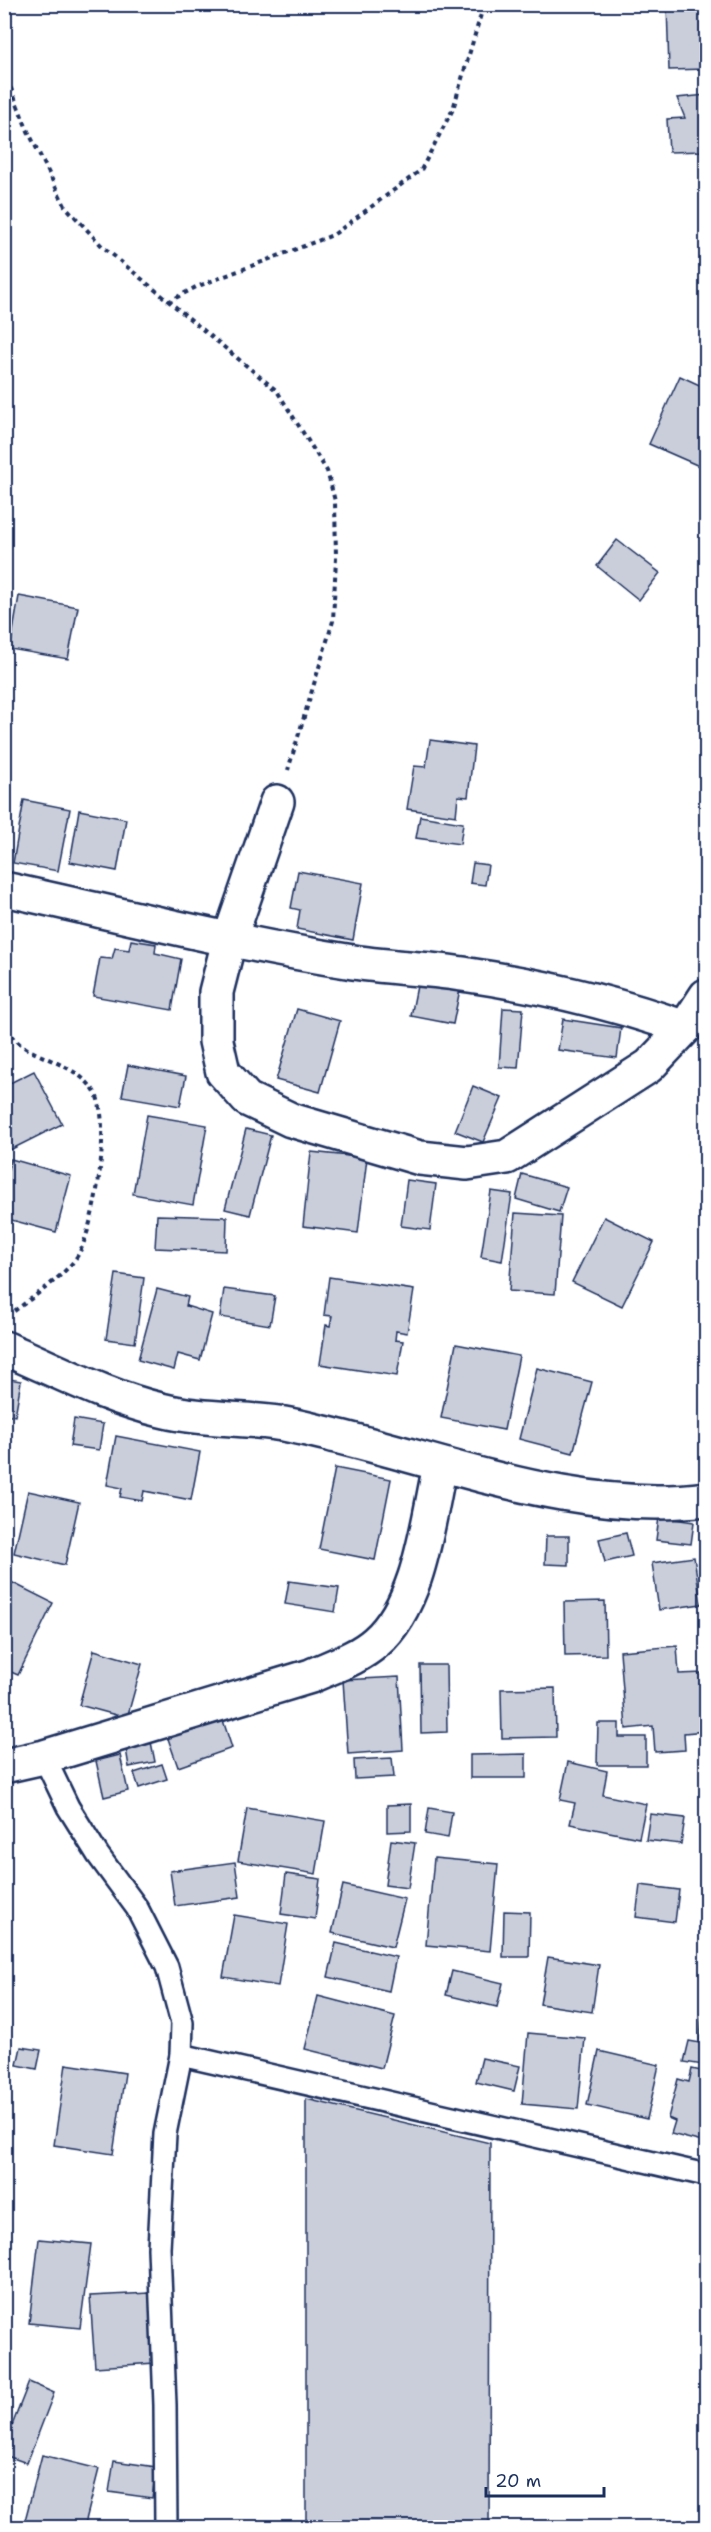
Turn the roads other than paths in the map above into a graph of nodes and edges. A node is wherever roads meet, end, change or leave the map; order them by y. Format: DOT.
graph roads {
  1 [pos="277,802"];
  2 [pos="4,889"];
  3 [pos="229,941"];
  4 [pos="706,996"];
  5 [pos="686,1028"];
  6 [pos="7,1332"];
  7 [pos="440,1466"];
  8 [pos="706,1499"];
  9 [pos="44,1757"];
  10 [pos="4,1766"];
  11 [pos="181,2055"];
  12 [pos="706,2175"];
  13 [pos="166,2528"];
  1 -- 3 [label="street"];
  2 -- 3 [label="street"];
  3 -- 5 [label="street"];
  3 -- 5 [label="street"];
  4 -- 5 [label="street"];
  6 -- 7 [label="street"];
  7 -- 8 [label="street"];
  7 -- 9 [label="street"];
  9 -- 10 [label="street"];
  9 -- 11 [label="lane"];
  11 -- 12 [label="lane"];
  11 -- 13 [label="lane"];
}
